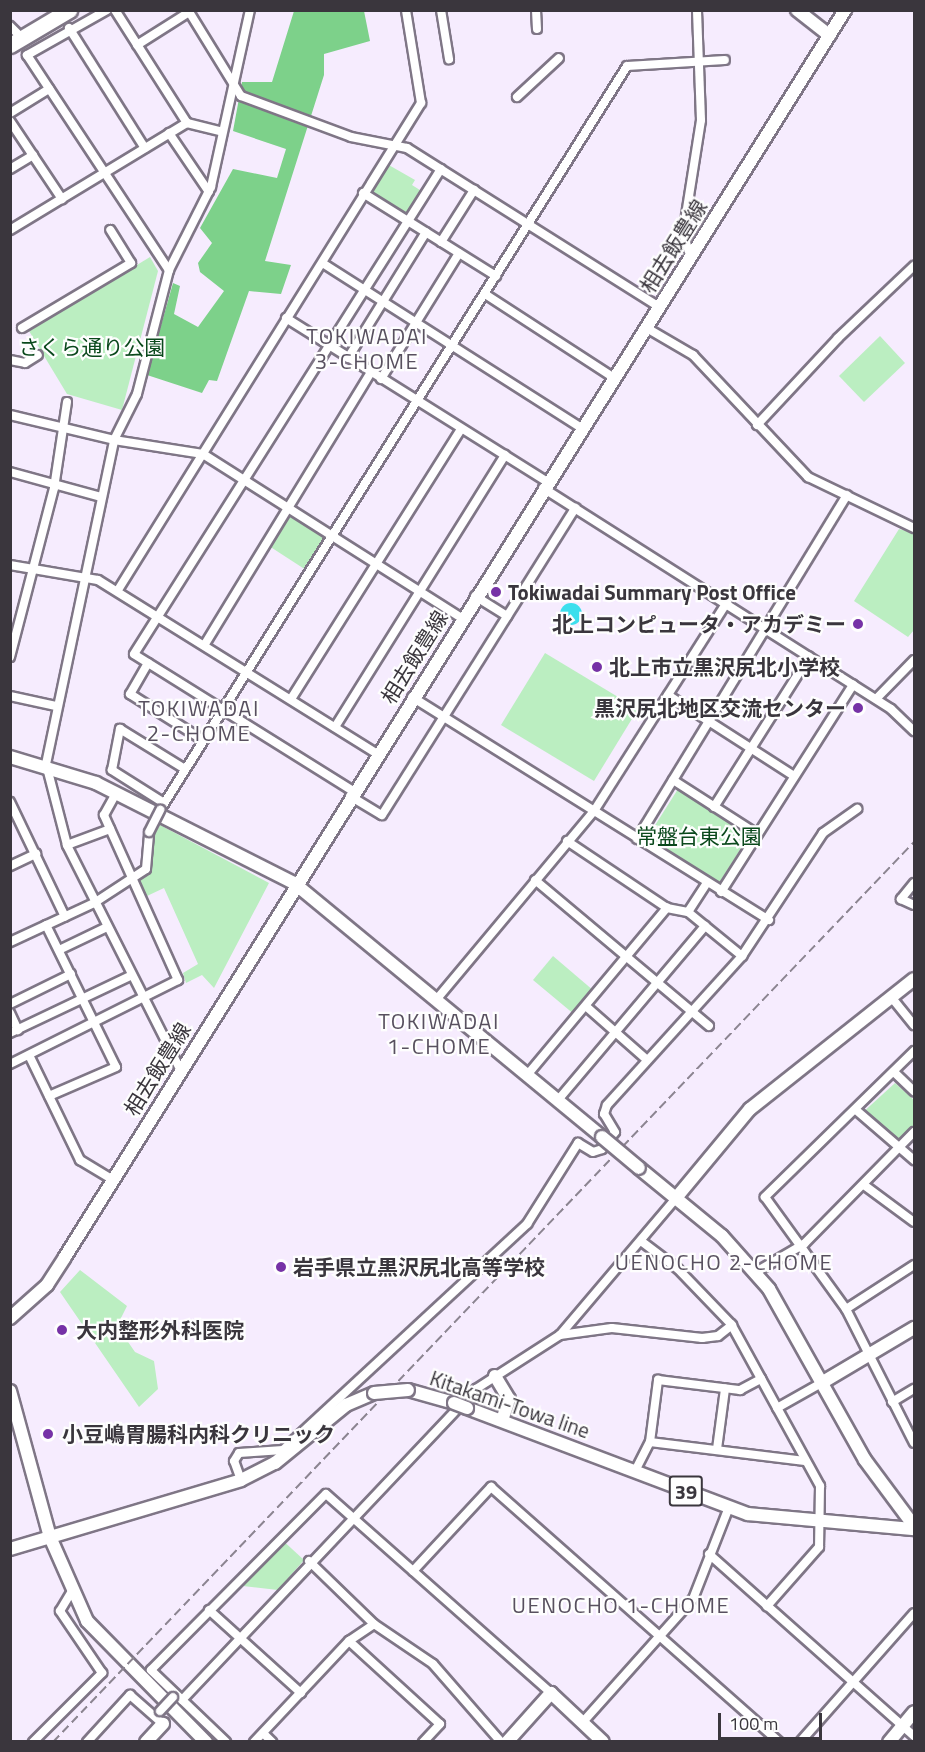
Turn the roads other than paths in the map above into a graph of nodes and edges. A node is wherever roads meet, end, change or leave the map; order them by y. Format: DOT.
graph roads {
  1 [pos="55,10"];
  2 [pos="69,10"];
  3 [pos="106,10"];
  4 [pos="115,10"];
  5 [pos="406,10"];
  6 [pos="441,10"];
  7 [pos="536,10"];
  8 [pos="697,10"];
  9 [pos="797,10"];
  10 [pos="845,10"];
  11 [pos="189,11"];
  12 [pos="247,12"];
  13 [pos="69,28"];
  14 [pos="537,29"];
  15 [pos="12,35"];
  16 [pos="830,35"];
  17 [pos="137,45"];
  18 [pos="559,58"];
  19 [pos="449,60"];
  20 [pos="725,60"];
  21 [pos="700,62"];
  22 [pos="49,89"];
  23 [pos="233,89"];
  24 [pos="517,97"];
  25 [pos="10,113"];
  26 [pos="10,121"];
  27 [pos="187,123"];
  28 [pos="222,132"];
  29 [pos="169,134"];
  30 [pos="395,145"];
  31 [pos="146,148"];
  32 [pos="33,155"];
  33 [pos="10,169"];
  34 [pos="441,169"];
  35 [pos="104,173"];
  36 [pos="474,190"];
  37 [pos="209,192"];
  38 [pos="363,193"];
  39 [pos="62,199"];
  40 [pos="407,221"];
  41 [pos="528,224"];
  42 [pos="10,230"];
  43 [pos="110,230"];
  44 [pos="426,232"];
  45 [pos="441,242"];
  46 [pos="459,253"];
  47 [pos="690,255"];
  48 [pos="324,264"];
  49 [pos="915,266"];
  50 [pos="170,270"];
  51 [pos="496,276"];
  52 [pos="363,290"];
  53 [pos="485,294"];
  54 [pos="382,302"];
  55 [pos="658,306"];
  56 [pos="286,318"];
  57 [pos="415,324"];
  58 [pos="645,327"];
  59 [pos="22,328"];
  60 [pos="329,346"];
  61 [pos="451,347"];
  62 [pos="38,354"];
  63 [pos="348,358"];
  64 [pos="10,360"];
  65 [pos="371,372"];
  66 [pos="613,377"];
  67 [pos="381,379"];
  68 [pos="418,400"];
  69 [pos="67,402"];
  70 [pos="10,415"];
  71 [pos="757,425"];
  72 [pos="63,428"];
  73 [pos="461,429"];
  74 [pos="580,429"];
  75 [pos="114,441"];
  76 [pos="203,454"];
  77 [pos="505,455"];
  78 [pos="10,472"];
  79 [pos="245,481"];
  80 [pos="545,485"];
  81 [pos="54,488"];
  82 [pos="847,495"];
  83 [pos="101,497"];
  84 [pos="575,508"];
  85 [pos="289,510"];
  86 [pos="915,528"];
  87 [pos="331,537"];
  88 [pos="10,565"];
  89 [pos="375,565"];
  90 [pos="30,568"];
  91 [pos="84,575"];
  92 [pos="118,590"];
  93 [pos="419,591"];
  94 [pos="475,596"];
  95 [pos="727,602"];
  96 [pos="507,616"];
  97 [pos="159,617"];
  98 [pos="461,618"];
  99 [pos="767,630"];
  100 [pos="205,644"];
  101 [pos="11,654"];
  102 [pos="809,657"];
  103 [pos="915,660"];
  104 [pos="148,663"];
  105 [pos="247,671"];
  106 [pos="853,685"];
  107 [pos="668,695"];
  108 [pos="10,696"];
  109 [pos="412,697"];
  110 [pos="291,699"];
  111 [pos="876,699"];
  112 [pos="57,706"];
  113 [pos="222,710"];
  114 [pos="444,717"];
  115 [pos="708,722"];
  116 [pos="335,727"];
  117 [pos="915,731"];
  118 [pos="203,740"];
  119 [pos="751,749"];
  120 [pos="376,753"];
  121 [pos="10,757"];
  122 [pos="46,764"];
  123 [pos="185,769"];
  124 [pos="794,776"];
  125 [pos="673,780"];
  126 [pos="351,793"];
  127 [pos="116,794"];
  128 [pos="10,802"];
  129 [pos="162,807"];
  130 [pos="714,807"];
  131 [pos="857,809"];
  132 [pos="594,811"];
  133 [pos="110,829"];
  134 [pos="757,834"];
  135 [pos="637,839"];
  136 [pos="567,841"];
  137 [pos="67,845"];
  138 [pos="36,854"];
  139 [pos="10,866"];
  140 [pos="132,876"];
  141 [pos="535,880"];
  142 [pos="294,883"];
  143 [pos="707,883"];
  144 [pos="915,883"];
  145 [pos="721,892"];
  146 [pos="94,903"];
  147 [pos="915,904"];
  148 [pos="667,908"];
  149 [pos="688,912"];
  150 [pos="65,916"];
  151 [pos="769,920"];
  152 [pos="46,925"];
  153 [pos="705,926"];
  154 [pos="107,927"];
  155 [pos="10,942"];
  156 [pos="59,950"];
  157 [pos="742,956"];
  158 [pos="630,958"];
  159 [pos="71,974"];
  160 [pos="132,975"];
  161 [pos="915,979"];
  162 [pos="657,982"];
  163 [pos="892,998"];
  164 [pos="83,999"];
  165 [pos="436,1000"];
  166 [pos="144,1001"];
  167 [pos="10,1004"];
  168 [pos="588,1008"];
  169 [pos="10,1012"];
  170 [pos="692,1012"];
  171 [pos="95,1024"];
  172 [pos="915,1025"];
  173 [pos="709,1026"];
  174 [pos="14,1032"];
  175 [pos="614,1032"];
  176 [pos="915,1051"];
  177 [pos="29,1055"];
  178 [pos="645,1058"];
  179 [pos="10,1064"];
  180 [pos="180,1069"];
  181 [pos="894,1072"];
  182 [pos="528,1074"];
  183 [pos="915,1091"];
  184 [pos="49,1096"];
  185 [pos="558,1100"];
  186 [pos="856,1110"];
  187 [pos="915,1131"];
  188 [pos="900,1147"];
  189 [pos="915,1160"];
  190 [pos="113,1180"];
  191 [pos="864,1185"];
  192 [pos="676,1198"];
  193 [pos="915,1222"];
  194 [pos="641,1241"];
  195 [pos="804,1244"];
  196 [pos="915,1265"];
  197 [pos="756,1272"];
  198 [pos="846,1309"];
  199 [pos="10,1318"];
  200 [pos="732,1325"];
  201 [pos="915,1328"];
  202 [pos="560,1335"];
  203 [pos="867,1358"];
  204 [pos="495,1376"];
  205 [pos="760,1380"];
  206 [pos="823,1382"];
  207 [pos="725,1389"];
  208 [pos="915,1389"];
  209 [pos="10,1391"];
  210 [pos="892,1402"];
  211 [pos="777,1408"];
  212 [pos="502,1420"];
  213 [pos="650,1442"];
  214 [pos="915,1443"];
  215 [pos="717,1449"];
  216 [pos="806,1461"];
  217 [pos="635,1471"];
  218 [pos="241,1480"];
  219 [pos="729,1507"];
  220 [pos="352,1515"];
  221 [pos="818,1523"];
  222 [pos="915,1527"];
  223 [pos="50,1537"];
  224 [pos="10,1549"];
  225 [pos="709,1554"];
  226 [pos="309,1561"];
  227 [pos="413,1571"];
  228 [pos="72,1591"];
  229 [pos="767,1606"];
  230 [pos="209,1610"];
  231 [pos="915,1613"];
  232 [pos="374,1624"];
  233 [pos="659,1636"];
  234 [pos="240,1638"];
  235 [pos="349,1641"];
  236 [pos="853,1682"];
  237 [pos="301,1693"];
  238 [pos="551,1693"];
  239 [pos="178,1698"];
  240 [pos="160,1711"];
  241 [pos="915,1712"];
  242 [pos="163,1724"];
  243 [pos="582,1724"];
  244 [pos="903,1726"];
  245 [pos="263,1733"];
  246 [pos="915,1736"];
  247 [pos="33,1742"];
  248 [pos="87,1742"];
  249 [pos="146,1742"];
  250 [pos="206,1742"];
  251 [pos="226,1742"];
  252 [pos="254,1742"];
  253 [pos="272,1742"];
  254 [pos="423,1742"];
  255 [pos="501,1742"];
  256 [pos="507,1742"];
  257 [pos="603,1742"];
  258 [pos="779,1742"];
  259 [pos="800,1742"];
  260 [pos="889,1742"];
  1 -- 15 [label="highway"];
  2 -- 15 [label="highway"];
  3 -- 13 [label="street"];
  4 -- 17 [label="street"];
  5 -- 30 [label="street"];
  6 -- 19 [label="street"];
  7 -- 14 [label="street"];
  8 -- 21 [label="street"];
  9 -- 16 [label="main road"];
  10 -- 16 [label="main road, 相去飯豊線"];
  11 -- 17 [label="street"];
  11 -- 23 [label="street"];
  12 -- 23 [label="street"];
  13 -- 22 [label="street"];
  13 -- 31 [label="street"];
  16 -- 47 [label="main road, 相去飯豊線"];
  17 -- 27 [label="street"];
  18 -- 24 [label="street"];
  20 -- 21 [label="street"];
  21 -- 41 [label="street"];
  21 -- 47 [label="street"];
  22 -- 25 [label="street"];
  22 -- 35 [label="street"];
  23 -- 28 [label="street"];
  23 -- 30 [label="street"];
  26 -- 32 [label="street"];
  27 -- 28 [label="street"];
  27 -- 29 [label="street"];
  28 -- 37 [label="street"];
  29 -- 31 [label="street"];
  29 -- 37 [label="street"];
  30 -- 34 [label="street"];
  30 -- 38 [label="street"];
  31 -- 35 [label="street"];
  32 -- 33 [label="street"];
  32 -- 39 [label="street"];
  34 -- 36 [label="street"];
  34 -- 40 [label="street"];
  35 -- 39 [label="street"];
  35 -- 50 [label="street"];
  36 -- 41 [label="street"];
  36 -- 45 [label="street"];
  37 -- 50 [label="street"];
  38 -- 40 [label="street"];
  38 -- 48 [label="street"];
  39 -- 42 [label="street"];
  40 -- 44 [label="street"];
  40 -- 52 [label="street"];
  41 -- 51 [label="street"];
  41 -- 55 [label="street"];
  43 -- 59 [label="street"];
  44 -- 45 [label="street"];
  44 -- 54 [label="street"];
  45 -- 46 [label="street"];
  46 -- 51 [label="street"];
  46 -- 57 [label="street"];
  47 -- 55 [label="main road, 相去飯豊線"];
  48 -- 52 [label="street"];
  48 -- 56 [label="street"];
  49 -- 71 [label="street"];
  50 -- 75 [label="street"];
  51 -- 53 [label="street"];
  52 -- 54 [label="street"];
  52 -- 60 [label="street"];
  53 -- 61 [label="street"];
  53 -- 66 [label="street"];
  54 -- 57 [label="street"];
  54 -- 63 [label="street"];
  55 -- 58 [label="main road, 相去飯豊線"];
  56 -- 60 [label="street"];
  56 -- 76 [label="street"];
  57 -- 61 [label="street"];
  57 -- 67 [label="street"];
  58 -- 66 [label="main road, 相去飯豊線"];
  58 -- 71 [label="street"];
  60 -- 63 [label="street"];
  60 -- 79 [label="street"];
  61 -- 68 [label="street"];
  61 -- 74 [label="street"];
  62 -- 64 [label="street"];
  63 -- 65 [label="street"];
  65 -- 67 [label="street"];
  65 -- 85 [label="street"];
  66 -- 74 [label="main road, 相去飯豊線"];
  67 -- 68 [label="street"];
  68 -- 73 [label="street"];
  68 -- 87 [label="street"];
  69 -- 72 [label="street"];
  70 -- 72 [label="street"];
  71 -- 82 [label="street"];
  72 -- 75 [label="street"];
  72 -- 81 [label="street"];
  73 -- 77 [label="street"];
  73 -- 89 [label="street"];
  74 -- 80 [label="main road, 相去飯豊線"];
  75 -- 76 [label="street"];
  75 -- 83 [label="street"];
  76 -- 79 [label="street"];
  76 -- 92 [label="street"];
  77 -- 80 [label="street"];
  77 -- 93 [label="street"];
  78 -- 81 [label="street"];
  79 -- 85 [label="street"];
  79 -- 97 [label="street"];
  80 -- 84 [label="street"];
  80 -- 94 [label="main road, 相去飯豊線"];
  81 -- 83 [label="street"];
  81 -- 90 [label="street"];
  82 -- 86 [label="street"];
  82 -- 99 [label="street"];
  83 -- 91 [label="street"];
  84 -- 95 [label="street"];
  84 -- 96 [label="street"];
  85 -- 87 [label="street"];
  85 -- 100 [label="street"];
  87 -- 89 [label="street"];
  87 -- 105 [label="street"];
  88 -- 90 [label="street"];
  89 -- 93 [label="street"];
  89 -- 110 [label="street"];
  90 -- 91 [label="street"];
  90 -- 101 [label="street"];
  91 -- 92 [label="street"];
  91 -- 112 [label="street"];
  92 -- 97 [label="street"];
  93 -- 98 [label="street"];
  93 -- 116 [label="street"];
  94 -- 96 [label="street"];
  94 -- 98 [label="main road, 相去飯豊線"];
  95 -- 99 [label="street"];
  95 -- 107 [label="street"];
  96 -- 114 [label="street"];
  97 -- 100 [label="street"];
  97 -- 104 [label="street"];
  98 -- 109 [label="main road, 相去飯豊線"];
  99 -- 102 [label="street"];
  99 -- 115 [label="street"];
  100 -- 105 [label="street"];
  102 -- 106 [label="street"];
  102 -- 119 [label="street"];
  103 -- 111 [label="street"];
  104 -- 113 [label="street"];
  104 -- 118 [label="street"];
  105 -- 110 [label="street"];
  105 -- 113 [label="street"];
  106 -- 111 [label="street"];
  106 -- 124 [label="street"];
  107 -- 115 [label="street"];
  107 -- 132 [label="street"];
  108 -- 112 [label="street"];
  109 -- 114 [label="street"];
  109 -- 120 [label="main road, 相去飯豊線"];
  110 -- 116 [label="street"];
  111 -- 117 [label="street"];
  112 -- 122 [label="street"];
  113 -- 118 [label="street"];
  113 -- 126 [label="street"];
  114 -- 126 [label="street"];
  114 -- 132 [label="street"];
  115 -- 119 [label="street"];
  115 -- 125 [label="street"];
  116 -- 120 [label="street"];
  118 -- 123 [label="street"];
  119 -- 124 [label="street"];
  119 -- 130 [label="street"];
  120 -- 126 [label="main road, 相去飯豊線"];
  121 -- 122 [label="main road"];
  122 -- 127 [label="main road"];
  122 -- 137 [label="street"];
  123 -- 129 [label="street"];
  123 -- 129 [label="street"];
  124 -- 134 [label="street"];
  125 -- 130 [label="street"];
  125 -- 135 [label="street"];
  126 -- 142 [label="main road, 相去飯豊線"];
  127 -- 133 [label="street"];
  127 -- 142 [label="main road"];
  128 -- 138 [label="street"];
  129 -- 140 [label="street, bridge"];
  130 -- 134 [label="street"];
  131 -- 151 [label="street"];
  132 -- 135 [label="street"];
  132 -- 136 [label="street"];
  133 -- 137 [label="street"];
  133 -- 140 [label="street"];
  134 -- 145 [label="street"];
  135 -- 143 [label="street"];
  136 -- 141 [label="street"];
  136 -- 148 [label="street"];
  137 -- 146 [label="street"];
  138 -- 139 [label="street"];
  138 -- 150 [label="street"];
  140 -- 146 [label="street"];
  140 -- 166 [label="street"];
  141 -- 158 [label="street"];
  141 -- 165 [label="street"];
  142 -- 165 [label="main road"];
  142 -- 180 [label="main road, 相去飯豊線"];
  143 -- 145 [label="street"];
  143 -- 149 [label="street"];
  144 -- 147 [label="street"];
  145 -- 151 [label="street"];
  146 -- 150 [label="street"];
  146 -- 154 [label="street"];
  148 -- 149 [label="street"];
  148 -- 158 [label="street"];
  149 -- 153 [label="street"];
  150 -- 152 [label="street"];
  151 -- 157 [label="street"];
  152 -- 155 [label="street"];
  152 -- 156 [label="street"];
  153 -- 157 [label="street"];
  153 -- 162 [label="street"];
  154 -- 156 [label="street"];
  154 -- 160 [label="street"];
  156 -- 159 [label="street"];
  157 -- 170 [label="street"];
  158 -- 162 [label="street"];
  158 -- 168 [label="street"];
  159 -- 164 [label="street"];
  159 -- 167 [label="street"];
  160 -- 164 [label="street"];
  160 -- 166 [label="street"];
  161 -- 163 [label="main road"];
  162 -- 170 [label="street"];
  162 -- 175 [label="street"];
  163 -- 172 [label="street"];
  163 -- 192 [label="main road"];
  164 -- 171 [label="street"];
  164 -- 174 [label="street"];
  165 -- 182 [label="main road"];
  166 -- 171 [label="street"];
  166 -- 180 [label="street"];
  168 -- 175 [label="street"];
  168 -- 182 [label="street"];
  169 -- 174 [label="street"];
  170 -- 173 [label="street"];
  170 -- 178 [label="street"];
  171 -- 177 [label="street"];
  171 -- 184 [label="street"];
  175 -- 178 [label="street"];
  175 -- 185 [label="street"];
  176 -- 181 [label="street"];
  177 -- 179 [label="street"];
  177 -- 184 [label="street"];
  178 -- 218 [label="street"];
  180 -- 190 [label="main road, 相去飯豊線"];
  181 -- 183 [label="street"];
  181 -- 186 [label="street"];
  182 -- 185 [label="main road"];
  184 -- 190 [label="street"];
  185 -- 192 [label="main road, bridge"];
  186 -- 188 [label="street"];
  186 -- 195 [label="street"];
  187 -- 188 [label="street"];
  188 -- 189 [label="street"];
  188 -- 191 [label="street"];
  190 -- 199 [label="main road, 相去飯豊線"];
  191 -- 193 [label="street"];
  191 -- 195 [label="street"];
  192 -- 194 [label="street"];
  192 -- 197 [label="main road"];
  194 -- 200 [label="street"];
  194 -- 202 [label="street"];
  195 -- 197 [label="street"];
  195 -- 198 [label="street"];
  196 -- 198 [label="street"];
  197 -- 206 [label="main road"];
  198 -- 203 [label="street"];
  200 -- 202 [label="street"];
  200 -- 205 [label="street"];
  201 -- 203 [label="main road"];
  202 -- 204 [label="street"];
  203 -- 206 [label="main road"];
  203 -- 210 [label="street"];
  204 -- 212 [label="main road"];
  204 -- 220 [label="street"];
  205 -- 207 [label="street"];
  205 -- 211 [label="street"];
  206 -- 211 [label="street"];
  206 -- 222 [label="main road"];
  207 -- 213 [label="street"];
  207 -- 215 [label="street"];
  208 -- 210 [label="street"];
  209 -- 223 [label="main road"];
  210 -- 214 [label="street"];
  211 -- 216 [label="street"];
  212 -- 217 [label="main road, Kitakami-Towa line / 39"];
  212 -- 218 [label="main road, Kitakami-Towa line / 39, bridge"];
  213 -- 215 [label="street"];
  213 -- 217 [label="street"];
  215 -- 216 [label="street"];
  216 -- 221 [label="street"];
  217 -- 219 [label="main road, Kitakami-Towa line / 39"];
  218 -- 223 [label="main road, Kitakami-Towa line / 39"];
  219 -- 221 [label="main road, Kitakami-Towa line / 39"];
  219 -- 225 [label="street"];
  220 -- 226 [label="street"];
  220 -- 227 [label="street"];
  220 -- 230 [label="street"];
  221 -- 222 [label="main road, Kitakami-Towa line / 39"];
  221 -- 229 [label="street"];
  223 -- 224 [label="main road, Kitakami-Towa line / 39"];
  223 -- 228 [label="main road"];
  225 -- 229 [label="street"];
  225 -- 233 [label="street"];
  226 -- 232 [label="street"];
  226 -- 234 [label="street"];
  227 -- 233 [label="street"];
  227 -- 238 [label="street"];
  228 -- 247 [label="street"];
  228 -- 250 [label="main road"];
  229 -- 236 [label="street"];
  230 -- 234 [label="street"];
  230 -- 239 [label="street"];
  231 -- 236 [label="street"];
  232 -- 235 [label="street"];
  232 -- 255 [label="street"];
  233 -- 243 [label="street"];
  233 -- 258 [label="street"];
  234 -- 237 [label="street"];
  234 -- 239 [label="street"];
  235 -- 237 [label="street"];
  235 -- 254 [label="street"];
  236 -- 244 [label="street"];
  236 -- 259 [label="street"];
  237 -- 245 [label="street"];
  238 -- 243 [label="main road"];
  238 -- 256 [label="main road"];
  239 -- 240 [label="street, bridge"];
  239 -- 251 [label="street"];
  241 -- 244 [label="main road"];
  242 -- 248 [label="street"];
  242 -- 249 [label="main road"];
  243 -- 257 [label="main road"];
  244 -- 246 [label="street"];
  244 -- 260 [label="main road"];
  245 -- 252 [label="street"];
  245 -- 253 [label="street"];
}
